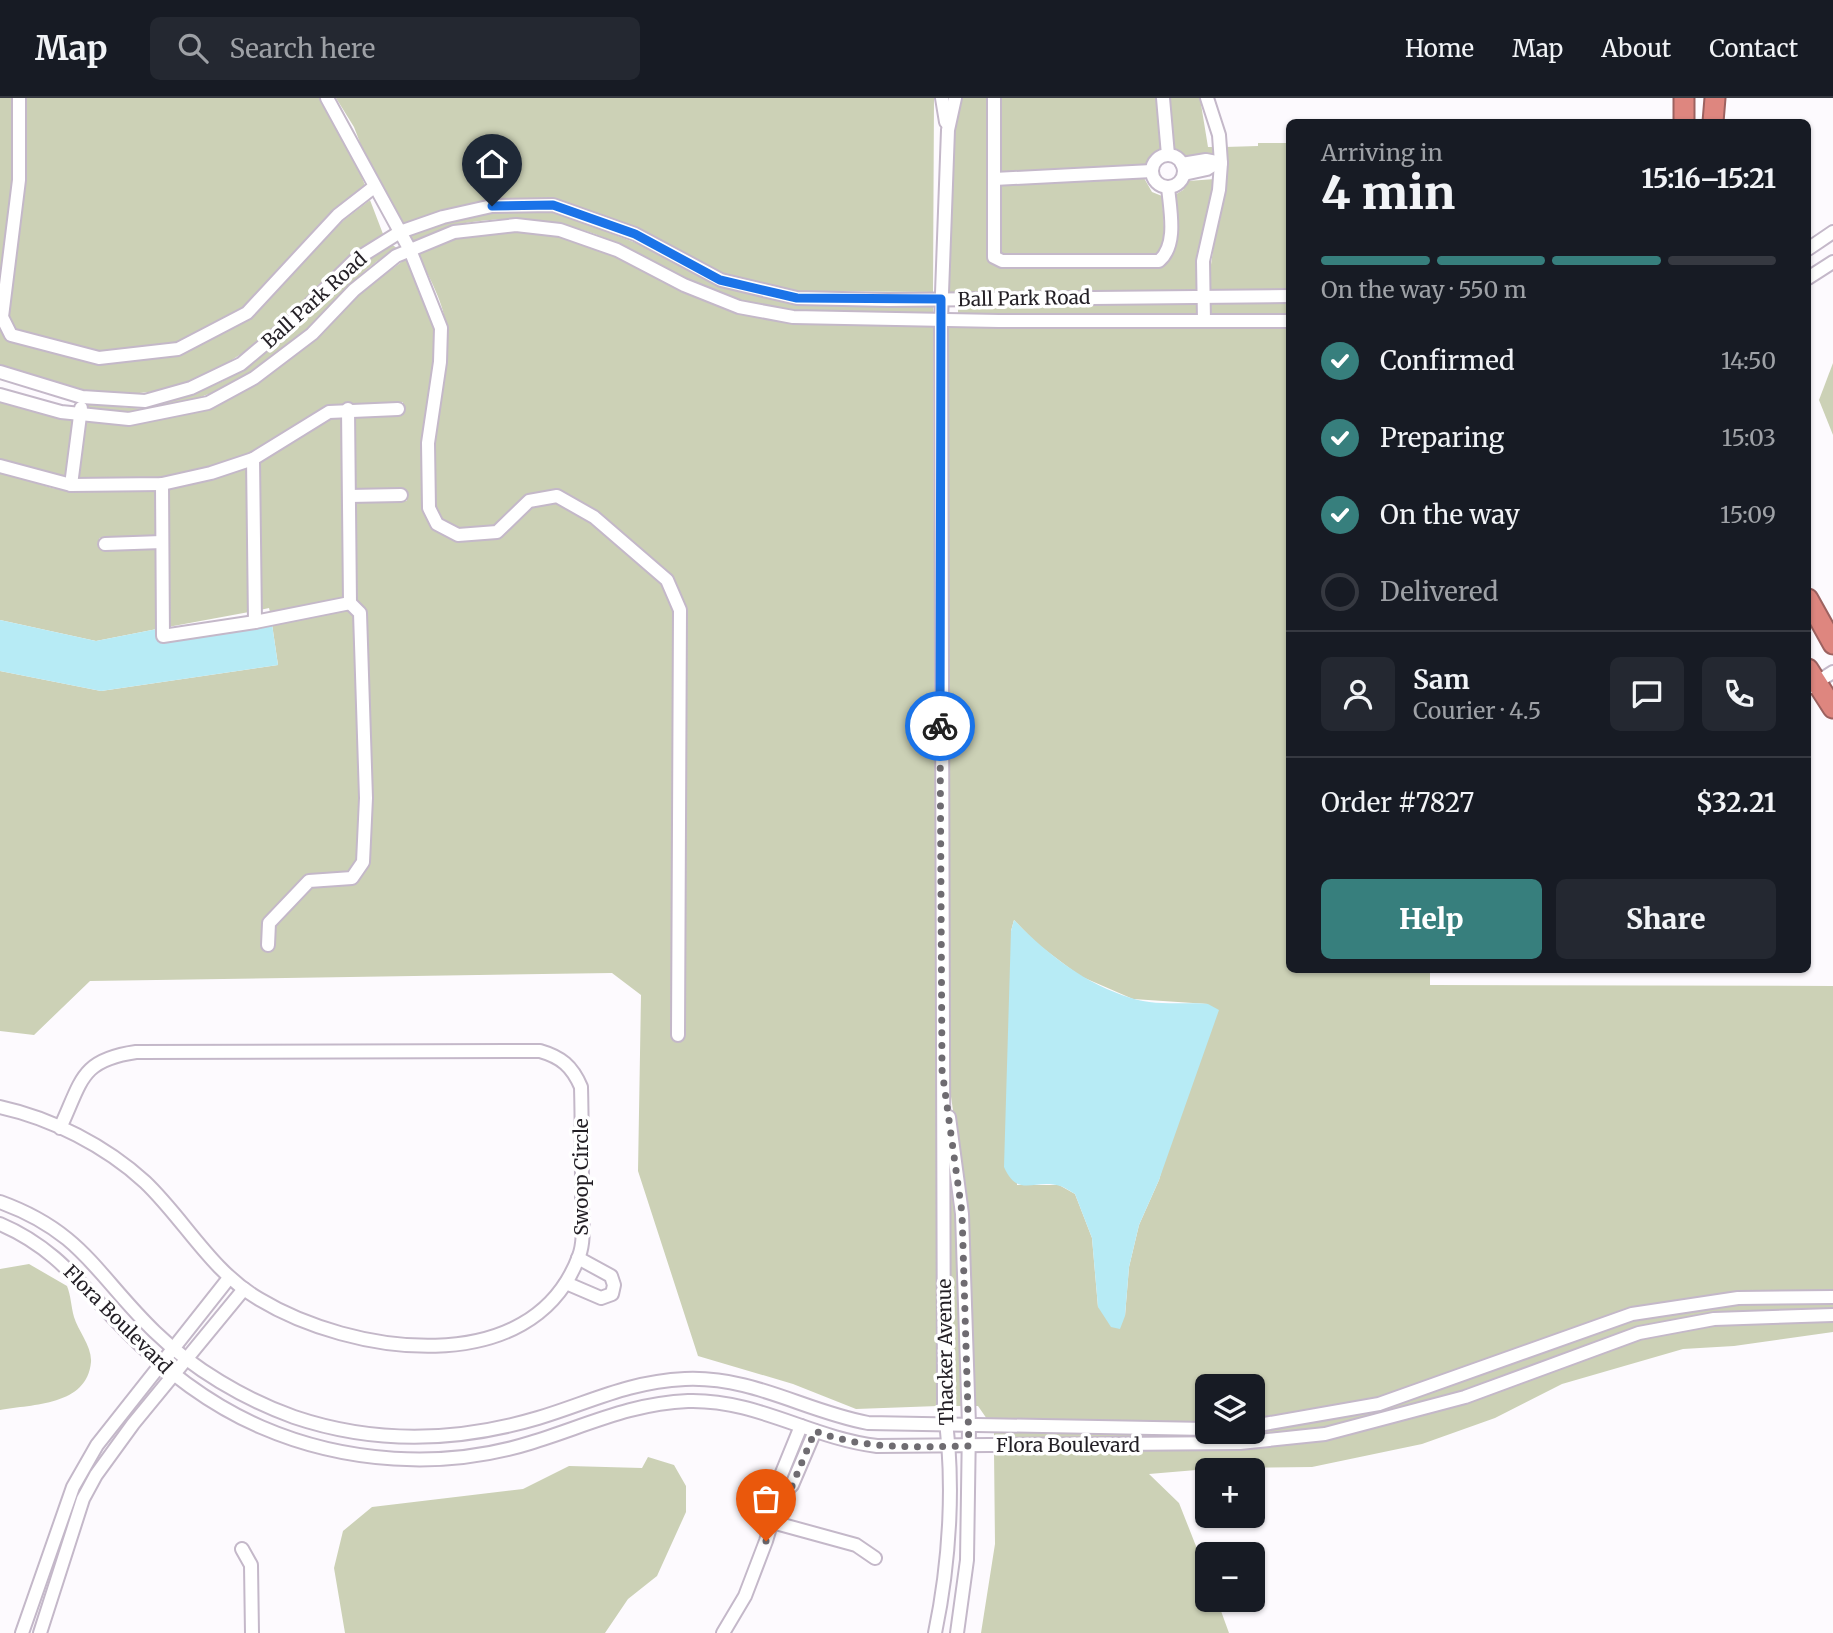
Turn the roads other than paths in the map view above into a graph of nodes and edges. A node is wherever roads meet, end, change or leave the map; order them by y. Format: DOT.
graph roads {
  1 [pos="19,98"];
  2 [pos="327,98"];
  3 [pos="942,98"];
  4 [pos="955,98"];
  5 [pos="994,98"];
  6 [pos="1163,98"];
  7 [pos="1207,98"];
  8 [pos="1684,98"];
  9 [pos="1713,98"];
  10 [pos="1684,119"];
  11 [pos="1712,119"];
  12 [pos="948,130"];
  13 [pos="1168,155"];
  14 [pos="1218,163"];
  15 [pos="1183,169"];
  16 [pos="1152,171"];
  17 [pos="994,179"];
  18 [pos="374,187"];
  19 [pos="1168,187"];
  20 [pos="400,232"];
  21 [pos="1833,232"];
  22 [pos="1811,247"];
  23 [pos="410,250"];
  24 [pos="1833,262"];
  25 [pos="1811,276"];
  26 [pos="1205,296"];
  27 [pos="1286,296"];
  28 [pos="941,299"];
  29 [pos="941,320"];
  30 [pos="1205,321"];
  31 [pos="1286,321"];
  32 [pos="0,372"];
  33 [pos="0,395"];
  34 [pos="82,397"];
  35 [pos="348,409"];
  36 [pos="398,409"];
  37 [pos="80,414"];
  38 [pos="253,459"];
  39 [pos="0,466"];
  40 [pos="162,484"];
  41 [pos="71,485"];
  42 [pos="401,495"];
  43 [pos="349,496"];
  44 [pos="162,541"];
  45 [pos="105,544"];
  46 [pos="350,603"];
  47 [pos="1811,604"];
  48 [pos="255,622"];
  49 [pos="1833,644"];
  50 [pos="1833,672"];
  51 [pos="1811,680"];
  52 [pos="1811,681"];
  53 [pos="1833,708"];
  54 [pos="268,945"];
  55 [pos="678,1035"];
  56 [pos="942,1070"];
  57 [pos="0,1107"];
  58 [pos="60,1128"];
  59 [pos="0,1202"];
  60 [pos="0,1224"];
  61 [pos="578,1258"];
  62 [pos="229,1278"];
  63 [pos="566,1283"];
  64 [pos="244,1289"];
  65 [pos="1833,1297"];
  66 [pos="204,1308"];
  67 [pos="1833,1315"];
  68 [pos="219,1319"];
  69 [pos="172,1347"];
  70 [pos="187,1359"];
  71 [pos="159,1363"];
  72 [pos="173,1374"];
  73 [pos="120,1414"];
  74 [pos="133,1424"];
  75 [pos="1265,1424"];
  76 [pos="946,1425"];
  77 [pos="969,1425"];
  78 [pos="801,1426"];
  79 [pos="1195,1429"];
  80 [pos="815,1431"];
  81 [pos="947,1446"];
  82 [pos="969,1446"];
  83 [pos="779,1497"];
  84 [pos="772,1522"];
  85 [pos="52,1545"];
  86 [pos="242,1549"];
  87 [pos="66,1551"];
  88 [pos="875,1558"];
  89 [pos="22,1633"];
  90 [pos="40,1633"];
  91 [pos="253,1633"];
  92 [pos="723,1633"];
  93 [pos="935,1633"];
  94 [pos="957,1633"];
  1 -- 18 [label="street"];
  2 -- 18 [label="street"];
  3 -- 12 [label="street, Thacker Avenue"];
  4 -- 12 [label="street, Thacker Avenue"];
  5 -- 17 [label="street"];
  6 -- 13 [label="street"];
  7 -- 14 [label="street"];
  8 -- 10 [label="highway"];
  9 -- 11 [label="highway"];
  12 -- 28 [label="street, Thacker Avenue"];
  13 -- 15 [label="street"];
  13 -- 16 [label="street"];
  14 -- 15 [label="street"];
  14 -- 26 [label="street"];
  15 -- 19 [label="street"];
  16 -- 17 [label="street"];
  16 -- 19 [label="street"];
  17 -- 19 [label="street"];
  18 -- 20 [label="street"];
  20 -- 23 [label="street"];
  20 -- 28 [label="street, Ball Park Road"];
  20 -- 34 [label="street, Ball Park Road"];
  21 -- 22 [label="street"];
  23 -- 29 [label="street, Ball Park Road"];
  23 -- 37 [label="street, Ball Park Road"];
  23 -- 55 [label="street"];
  24 -- 25 [label="street"];
  26 -- 27 [label="street, Ball Park Road"];
  26 -- 28 [label="street, Ball Park Road"];
  26 -- 30 [label="street"];
  28 -- 29 [label="street, Thacker Avenue"];
  29 -- 30 [label="street, Ball Park Road"];
  29 -- 56 [label="street, Thacker Avenue"];
  30 -- 31 [label="street, Ball Park Road"];
  32 -- 34 [label="street, Ball Park Road"];
  33 -- 37 [label="street, Ball Park Road"];
  34 -- 37 [label="street"];
  35 -- 36 [label="street"];
  35 -- 38 [label="street"];
  35 -- 43 [label="street"];
  37 -- 41 [label="street"];
  38 -- 40 [label="street"];
  38 -- 48 [label="street"];
  39 -- 41 [label="street"];
  40 -- 41 [label="street"];
  40 -- 44 [label="street"];
  42 -- 43 [label="street"];
  43 -- 46 [label="street"];
  44 -- 45 [label="street"];
  44 -- 48 [label="street"];
  46 -- 48 [label="street"];
  46 -- 54 [label="street"];
  47 -- 49 [label="highway"];
  50 -- 51 [label="street"];
  52 -- 53 [label="highway"];
  56 -- 76 [label="street, Thacker Avenue"];
  56 -- 77 [label="street, Thacker Avenue"];
  57 -- 58 [label="street, Swoop Circle"];
  58 -- 61 [label="street, Swoop Circle"];
  58 -- 62 [label="street, Swoop Circle"];
  59 -- 69 [label="street, Flora Boulevard"];
  60 -- 71 [label="street, Flora Boulevard"];
  61 -- 63 [label="street, Swoop Circle"];
  61 -- 63 [label="street"];
  62 -- 64 [label="street, Swoop Circle"];
  62 -- 66 [label="street"];
  63 -- 64 [label="street, Swoop Circle"];
  64 -- 68 [label="street"];
  65 -- 75 [label="street"];
  66 -- 68 [label="street"];
  66 -- 69 [label="street"];
  67 -- 82 [label="street, Flora Boulevard"];
  68 -- 70 [label="street"];
  69 -- 70 [label="street, Flora Boulevard"];
  69 -- 71 [label="street"];
  70 -- 72 [label="street"];
  70 -- 76 [label="street, Flora Boulevard"];
  71 -- 72 [label="street, Flora Boulevard"];
  71 -- 73 [label="street"];
  72 -- 74 [label="street"];
  72 -- 78 [label="street, Flora Boulevard"];
  73 -- 74 [label="street"];
  73 -- 85 [label="street"];
  74 -- 87 [label="street"];
  76 -- 77 [label="street, Flora Boulevard"];
  76 -- 81 [label="street, Thacker Avenue"];
  77 -- 79 [label="street, Flora Boulevard"];
  77 -- 82 [label="street, Thacker Avenue"];
  78 -- 80 [label="street, Flora Boulevard"];
  78 -- 83 [label="street"];
  80 -- 81 [label="street, Flora Boulevard"];
  80 -- 83 [label="street"];
  81 -- 82 [label="street, Flora Boulevard"];
  81 -- 93 [label="street, Thacker Avenue"];
  82 -- 94 [label="street, Thacker Avenue"];
  83 -- 84 [label="street"];
  84 -- 88 [label="street"];
  84 -- 92 [label="street"];
  85 -- 87 [label="street"];
  85 -- 89 [label="street"];
  86 -- 91 [label="street"];
  87 -- 90 [label="street"];
}
